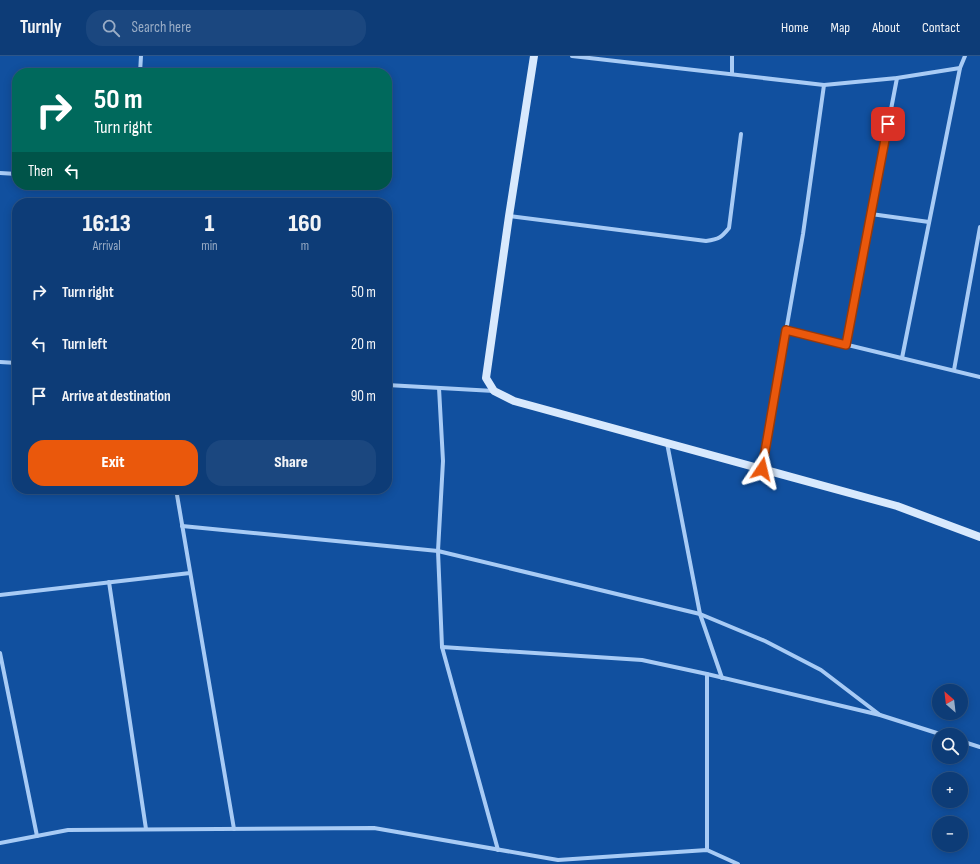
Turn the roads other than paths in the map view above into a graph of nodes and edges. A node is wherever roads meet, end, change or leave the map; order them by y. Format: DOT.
graph roads {
  1 [pos="141,56"];
  2 [pos="534,56"];
  3 [pos="572,56"];
  4 [pos="732,56"];
  5 [pos="965,56"];
  6 [pos="140,68"];
  7 [pos="960,68"];
  8 [pos="732,74"];
  9 [pos="897,78"];
  10 [pos="824,85"];
  11 [pos="741,134"];
  12 [pos="0,173"];
  13 [pos="12,174"];
  14 [pos="871,214"];
  15 [pos="509,216"];
  16 [pos="929,222"];
  17 [pos="980,226"];
  18 [pos="786,330"];
  19 [pos="846,345"];
  20 [pos="902,358"];
  21 [pos="0,362"];
  22 [pos="12,363"];
  23 [pos="954,370"];
  24 [pos="980,377"];
  25 [pos="392,385"];
  26 [pos="439,388"];
  27 [pos="494,391"];
  28 [pos="666,443"];
  29 [pos="762,469"];
  30 [pos="177,494"];
  31 [pos="182,526"];
  32 [pos="980,537"];
  33 [pos="438,551"];
  34 [pos="190,573"];
  35 [pos="109,582"];
  36 [pos="0,595"];
  37 [pos="700,614"];
  38 [pos="442,647"];
  39 [pos="0,654"];
  40 [pos="707,674"];
  41 [pos="722,678"];
  42 [pos="880,715"];
  43 [pos="932,732"];
  44 [pos="968,743"];
  45 [pos="980,747"];
  46 [pos="146,829"];
  47 [pos="234,829"];
  48 [pos="37,836"];
  49 [pos="0,843"];
  50 [pos="498,850"];
  51 [pos="707,850"];
  52 [pos="738,864"];
  1 -- 6 [label="street"];
  2 -- 15 [label="street"];
  3 -- 8 [label="street"];
  4 -- 8 [label="street"];
  5 -- 7 [label="street"];
  7 -- 9 [label="street"];
  7 -- 16 [label="street"];
  8 -- 10 [label="street"];
  9 -- 10 [label="street"];
  9 -- 14 [label="street"];
  10 -- 18 [label="street"];
  11 -- 15 [label="street"];
  12 -- 13 [label="street"];
  14 -- 16 [label="street"];
  14 -- 19 [label="street"];
  15 -- 27 [label="street"];
  16 -- 20 [label="street"];
  17 -- 23 [label="street"];
  18 -- 19 [label="street"];
  18 -- 29 [label="street"];
  19 -- 20 [label="street"];
  20 -- 23 [label="street"];
  21 -- 22 [label="street"];
  23 -- 24 [label="street"];
  25 -- 26 [label="street"];
  26 -- 27 [label="street"];
  26 -- 33 [label="street"];
  27 -- 28 [label="street"];
  28 -- 29 [label="street"];
  28 -- 37 [label="street"];
  29 -- 32 [label="street"];
  30 -- 31 [label="street"];
  31 -- 33 [label="street"];
  31 -- 34 [label="street"];
  33 -- 37 [label="street"];
  33 -- 38 [label="street"];
  34 -- 35 [label="street"];
  34 -- 47 [label="street"];
  35 -- 36 [label="street"];
  35 -- 46 [label="street"];
  37 -- 41 [label="street"];
  37 -- 42 [label="street"];
  38 -- 40 [label="street"];
  38 -- 50 [label="street"];
  39 -- 48 [label="street"];
  40 -- 41 [label="street"];
  40 -- 51 [label="street"];
  41 -- 42 [label="street"];
  42 -- 43 [label="street"];
  44 -- 45 [label="street"];
  46 -- 47 [label="street"];
  46 -- 48 [label="street"];
  47 -- 50 [label="street"];
  48 -- 49 [label="street"];
  50 -- 51 [label="street"];
  51 -- 52 [label="street"];
}
